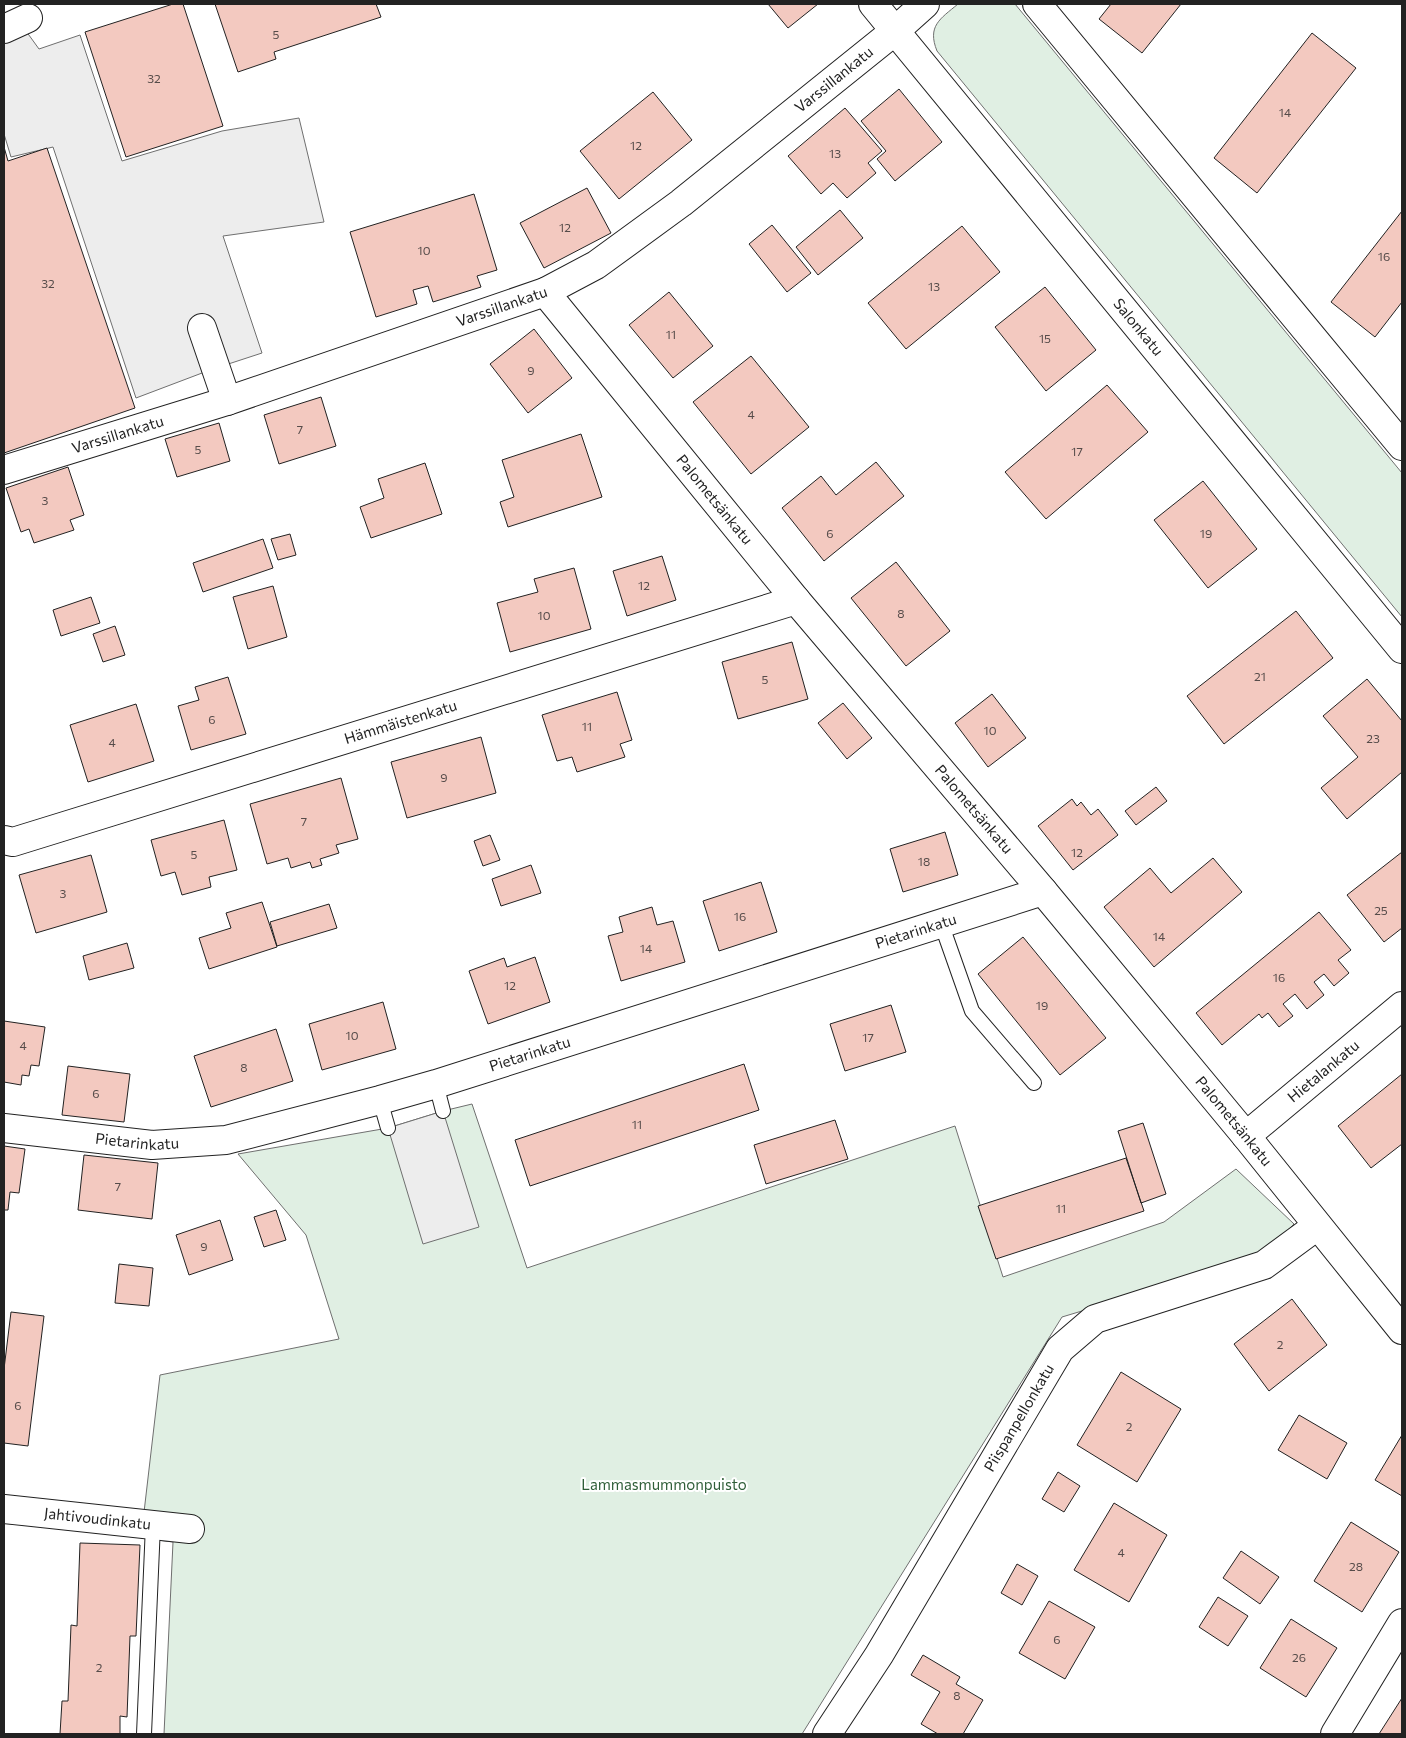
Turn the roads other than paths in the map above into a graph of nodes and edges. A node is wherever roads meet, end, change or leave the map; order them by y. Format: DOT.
graph roads {
  1 [pos="873,4"];
  2 [pos="925,4"];
  3 [pos="1037,4"];
  4 [pos="896,30"];
  5 [pos="545,292"];
  6 [pos="202,328"];
  7 [pos="226,401"];
  8 [pos="1402,446"];
  9 [pos="4,470"];
  10 [pos="796,600"];
  11 [pos="1402,649"];
  12 [pos="4,840"];
  13 [pos="1043,891"];
  14 [pos="941,923"];
  15 [pos="1402,1006"];
  16 [pos="1034,1083"];
  17 [pos="436,1084"];
  18 [pos="380,1100"];
  19 [pos="443,1111"];
  20 [pos="4,1128"];
  21 [pos="388,1128"];
  22 [pos="1246,1136"];
  23 [pos="1317,1226"];
  24 [pos="1402,1330"];
  25 [pos="4,1509"];
  26 [pos="153,1525"];
  27 [pos="190,1529"];
  28 [pos="1402,1623"];
  29 [pos="144,1734"];
  30 [pos="827,1734"];
  31 [pos="1335,1734"];
  1 -- 4 [label="street, Salonkatu"];
  2 -- 4 [label="street, Varssillankatu"];
  3 -- 8 [label="street"];
  4 -- 5 [label="street, Varssillankatu"];
  4 -- 11 [label="street, Salonkatu"];
  5 -- 7 [label="street, Varssillankatu"];
  5 -- 10 [label="street, Palometsänkatu"];
  6 -- 7 [label="street"];
  7 -- 9 [label="street, Varssillankatu"];
  10 -- 12 [label="street, Hämmäistenkatu"];
  10 -- 13 [label="street, Palometsänkatu"];
  13 -- 14 [label="street, Pietarinkatu"];
  13 -- 22 [label="street, Palometsänkatu"];
  14 -- 16 [label="lane"];
  14 -- 17 [label="street, Pietarinkatu"];
  15 -- 22 [label="street, Hietalankatu"];
  17 -- 18 [label="street, Pietarinkatu"];
  17 -- 19 [label="lane"];
  18 -- 20 [label="street, Pietarinkatu"];
  18 -- 21 [label="lane"];
  22 -- 23 [label="street, Palometsänkatu"];
  23 -- 24 [label="street, Palometsänkatu"];
  23 -- 30 [label="street, Piispanpellonkatu"];
  25 -- 26 [label="street, Jahtivoudinkatu"];
  26 -- 27 [label="street, Jahtivoudinkatu"];
  26 -- 29 [label="lane"];
  28 -- 31 [label="street"];
}
